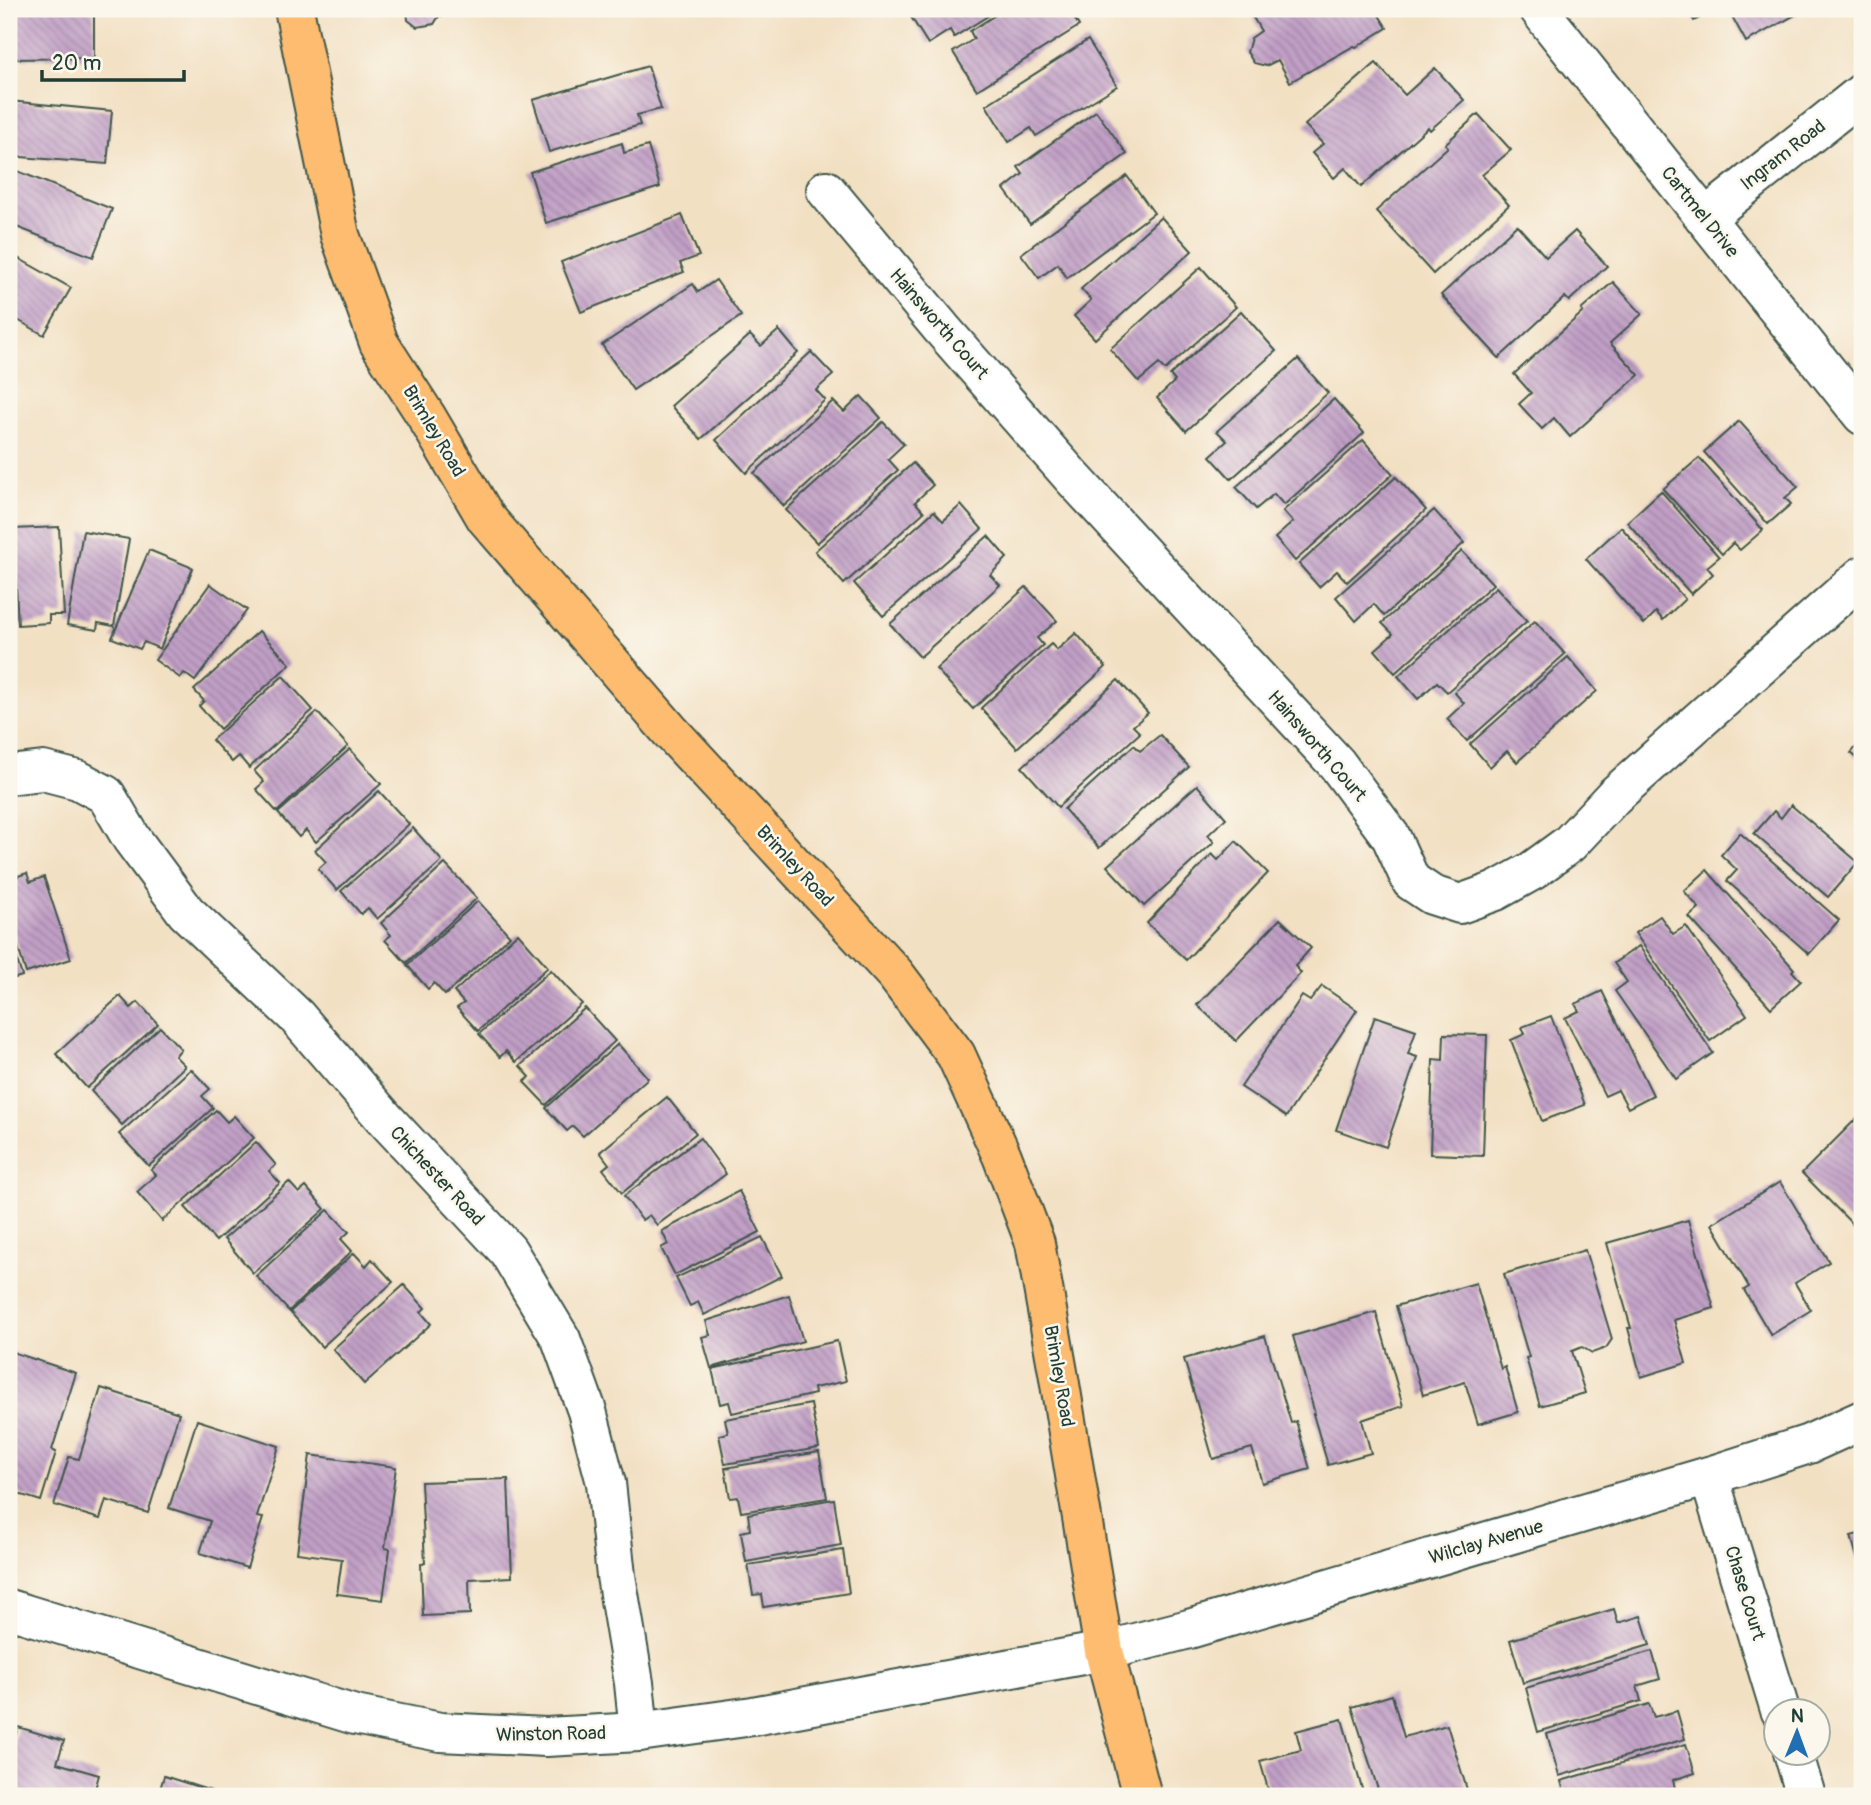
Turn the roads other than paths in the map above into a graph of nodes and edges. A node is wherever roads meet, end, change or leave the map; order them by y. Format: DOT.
graph roads {
  1 [pos="294,9"];
  2 [pos="1539,9"];
  3 [pos="1862,93"];
  4 [pos="826,190"];
  5 [pos="1704,218"];
  6 [pos="1862,415"];
  7 [pos="1862,576"];
  8 [pos="9,775"];
  9 [pos="1862,1420"];
  10 [pos="1709,1476"];
  11 [pos="9,1609"];
  12 [pos="1104,1651"];
  13 [pos="1776,1696"];
  14 [pos="639,1732"];
  15 [pos="1797,1766"];
  16 [pos="1143,1796"];
  17 [pos="1806,1796"];
  1 -- 12 [label="main road, Brimley Road"];
  2 -- 5 [label="street, Cartmel Drive"];
  3 -- 5 [label="street, Ingram Road"];
  4 -- 7 [label="street, Hainsworth Court"];
  5 -- 6 [label="street, Cartmel Drive"];
  8 -- 14 [label="street, Chichester Road"];
  9 -- 10 [label="street, Wilclay Avenue"];
  10 -- 12 [label="street, Wilclay Avenue"];
  10 -- 13 [label="street, Chase Court"];
  11 -- 14 [label="street, Winston Road"];
  12 -- 14 [label="street, Winston Road"];
  12 -- 16 [label="main road, Brimley Road"];
  15 -- 17 [label="street"];
}
